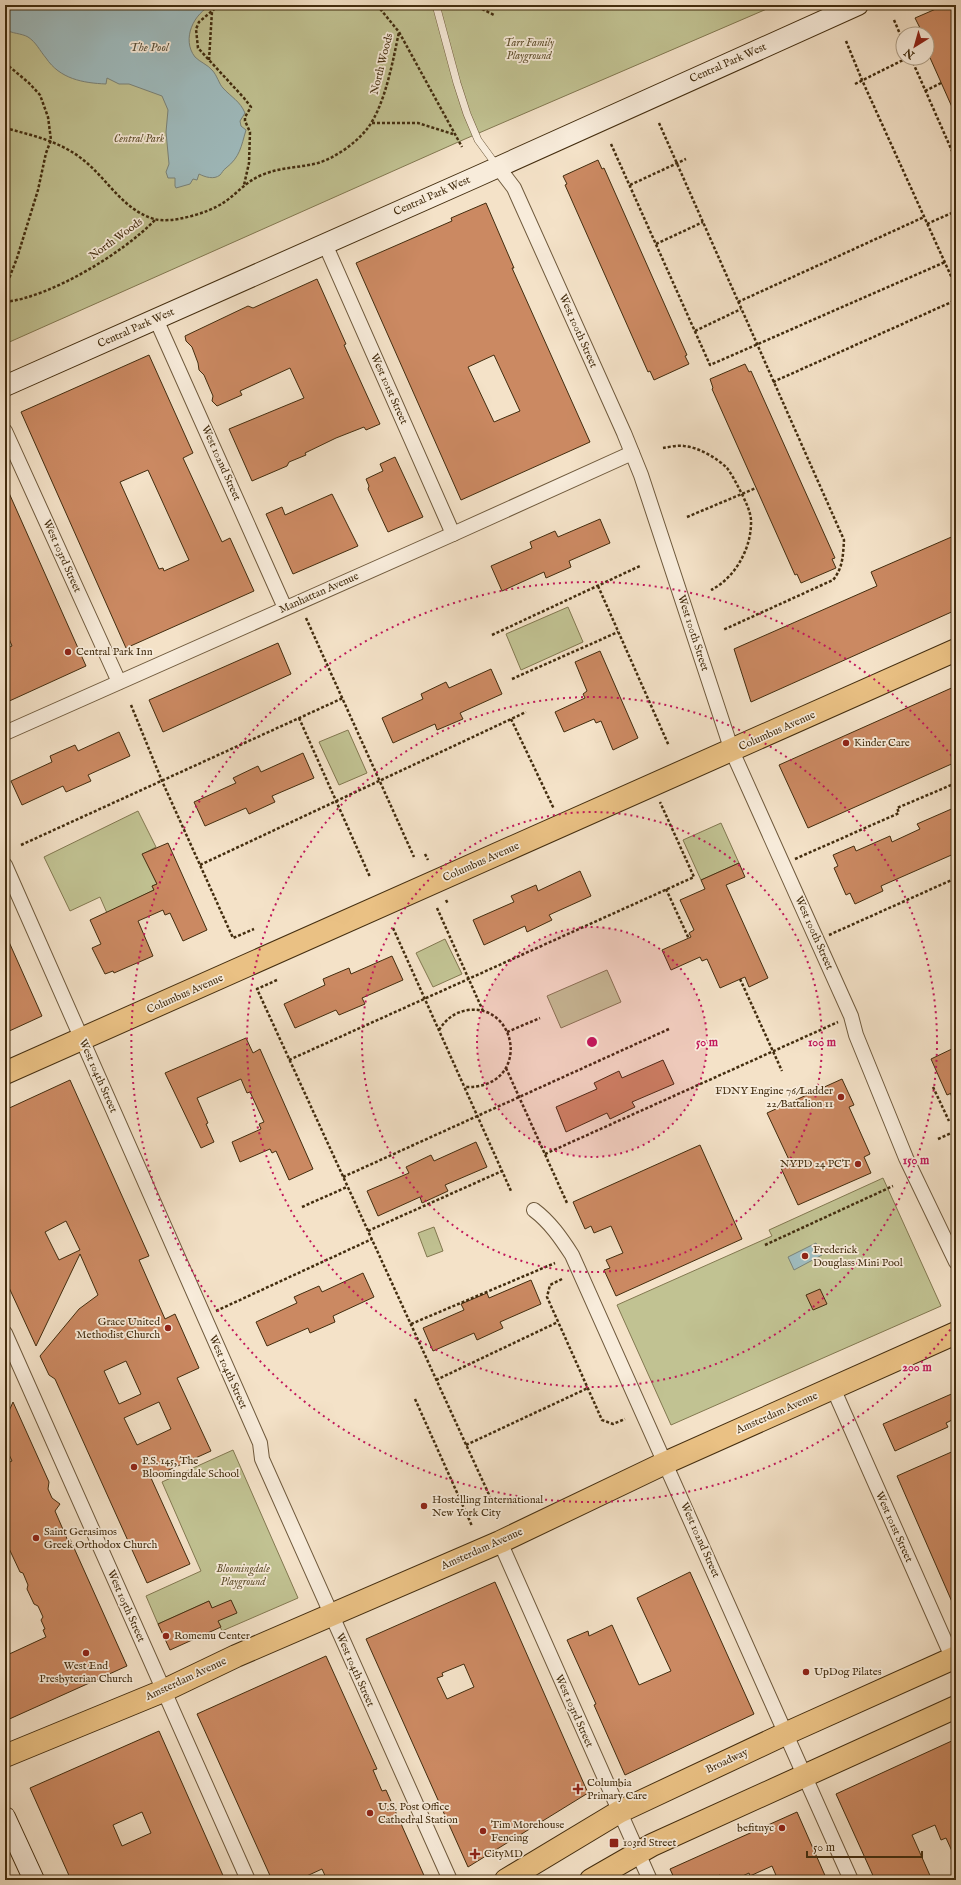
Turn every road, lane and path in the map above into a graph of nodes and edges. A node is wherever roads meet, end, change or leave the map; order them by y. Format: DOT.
graph roads {
  1 [pos="219,5"];
  2 [pos="377,5"];
  3 [pos="436,5"];
  4 [pos="858,5"];
  5 [pos="482,9"];
  6 [pos="212,11"];
  7 [pos="494,15"];
  8 [pos="894,20"];
  9 [pos="897,26"];
  10 [pos="399,32"];
  11 [pos="846,41"];
  12 [pos="209,61"];
  13 [pos="5,63"];
  14 [pos="895,64"];
  15 [pos="914,66"];
  16 [pos="862,80"];
  17 [pos="941,83"];
  18 [pos="855,84"];
  19 [pos="925,91"];
  20 [pos="372,122"];
  21 [pos="659,123"];
  22 [pos="5,128"];
  23 [pos="454,134"];
  24 [pos="51,140"];
  25 [pos="611,144"];
  26 [pos="462,147"];
  27 [pos="686,159"];
  28 [pos="956,160"];
  29 [pos="677,164"];
  30 [pos="498,167"];
  31 [pos="630,185"];
  32 [pos="244,186"];
  33 [pos="956,211"];
  34 [pos="924,217"];
  35 [pos="155,220"];
  36 [pos="703,222"];
  37 [pos="927,224"];
  38 [pos="325,244"];
  39 [pos="656,244"];
  40 [pos="945,262"];
  41 [pos="956,287"];
  42 [pos="5,289"];
  43 [pos="956,300"];
  44 [pos="5,302"];
  45 [pos="738,302"];
  46 [pos="741,309"];
  47 [pos="156,319"];
  48 [pos="695,331"];
  49 [pos="757,345"];
  50 [pos="773,382"];
  51 [pos="5,386"];
  52 [pos="5,430"];
  53 [pos="662,448"];
  54 [pos="632,453"];
  55 [pos="756,488"];
  56 [pos="742,494"];
  57 [pos="687,517"];
  58 [pos="453,534"];
  59 [pos="640,566"];
  60 [pos="598,586"];
  61 [pos="710,590"];
  62 [pos="285,608"];
  63 [pos="306,618"];
  64 [pos="723,630"];
  65 [pos="618,632"];
  66 [pos="492,635"];
  67 [pos="956,650"];
  68 [pos="512,680"];
  69 [pos="119,682"];
  70 [pos="342,698"];
  71 [pos="131,705"];
  72 [pos="526,712"];
  73 [pos="299,718"];
  74 [pos="511,719"];
  75 [pos="5,733"];
  76 [pos="669,746"];
  77 [pos="732,751"];
  78 [pos="380,780"];
  79 [pos="162,781"];
  80 [pos="956,783"];
  81 [pos="653,785"];
  82 [pos="336,801"];
  83 [pos="562,826"];
  84 [pos="21,845"];
  85 [pos="425,854"];
  86 [pos="414,857"];
  87 [pos="428,860"];
  88 [pos="5,865"];
  89 [pos="200,865"];
  90 [pos="783,865"];
  91 [pos="370,877"];
  92 [pos="956,878"];
  93 [pos="666,889"];
  94 [pos="446,900"];
  95 [pos="448,904"];
  96 [pos="437,908"];
  97 [pos="393,928"];
  98 [pos="254,929"];
  99 [pos="689,938"];
  100 [pos="817,940"];
  101 [pos="469,978"];
  102 [pos="740,979"];
  103 [pos="276,980"];
  104 [pos="424,998"];
  105 [pos="483,1012"];
  106 [pos="851,1016"];
  107 [pos="540,1018"];
  108 [pos="669,1029"];
  109 [pos="438,1030"];
  110 [pos="507,1032"];
  111 [pos="81,1039"];
  112 [pos="772,1051"];
  113 [pos="289,1060"];
  114 [pos="506,1068"];
  115 [pos="782,1071"];
  116 [pos="5,1073"];
  117 [pos="464,1087"];
  118 [pos="933,1087"];
  119 [pos="950,1094"];
  120 [pos="519,1097"];
  121 [pos="954,1097"];
  122 [pos="956,1104"];
  123 [pos="477,1116"];
  124 [pos="949,1121"];
  125 [pos="956,1131"];
  126 [pos="938,1139"];
  127 [pos="544,1154"];
  128 [pos="502,1171"];
  129 [pos="343,1177"];
  130 [pos="893,1186"];
  131 [pos="348,1187"];
  132 [pos="511,1191"];
  133 [pos="567,1203"];
  134 [pos="302,1207"];
  135 [pos="534,1210"];
  136 [pos="368,1231"];
  137 [pos="372,1239"];
  138 [pos="765,1245"];
  139 [pos="956,1262"];
  140 [pos="555,1263"];
  141 [pos="562,1279"];
  142 [pos="203,1317"];
  143 [pos="558,1322"];
  144 [pos="411,1324"];
  145 [pos="5,1333"];
  146 [pos="956,1333"];
  147 [pos="436,1380"];
  148 [pos="588,1388"];
  149 [pos="833,1388"];
  150 [pos="415,1399"];
  151 [pos="625,1418"];
  152 [pos="466,1445"];
  153 [pos="665,1463"];
  154 [pos="491,1498"];
  155 [pos="472,1526"];
  156 [pos="500,1542"];
  157 [pos="330,1615"];
  158 [pos="955,1661"];
  159 [pos="163,1691"];
  160 [pos="956,1707"];
  161 [pos="787,1733"];
  162 [pos="5,1756"];
  163 [pos="805,1775"];
  164 [pos="619,1812"];
  165 [pos="5,1816"];
  166 [pos="637,1852"];
  167 [pos="483,1876"];
  168 [pos="34,1880"];
  169 [pos="248,1880"];
  170 [pos="450,1880"];
  171 [pos="476,1880"];
  172 [pos="506,1880"];
  173 [pos="592,1880"];
  174 [pos="650,1880"];
  175 [pos="851,1880"];
  1 -- 6 [label="path"];
  2 -- 10 [label="path, North Woods"];
  3 -- 30 [label="lane, West 100th Street"];
  4 -- 30 [label="main road, Central Park West"];
  5 -- 7 [label="path"];
  6 -- 12 [label="path"];
  6 -- 12 [label="path"];
  8 -- 9 [label="path"];
  10 -- 20 [label="path, North Woods"];
  10 -- 23 [label="path"];
  11 -- 16 [label="path"];
  12 -- 32 [label="path"];
  13 -- 24 [label="path"];
  14 -- 16 [label="path"];
  15 -- 19 [label="path"];
  16 -- 18 [label="path"];
  16 -- 34 [label="path"];
  17 -- 19 [label="path"];
  19 -- 28 [label="path"];
  20 -- 23 [label="path"];
  20 -- 32 [label="path, North Woods"];
  21 -- 29 [label="path"];
  22 -- 24 [label="path"];
  23 -- 26 [label="path"];
  24 -- 35 [label="path"];
  24 -- 42 [label="path"];
  25 -- 31 [label="path"];
  27 -- 29 [label="path"];
  29 -- 31 [label="path"];
  29 -- 36 [label="path"];
  30 -- 38 [label="main road, Central Park West"];
  30 -- 54 [label="street, West 100th Street"];
  31 -- 39 [label="path"];
  32 -- 35 [label="path, North Woods"];
  33 -- 37 [label="path"];
  34 -- 37 [label="path"];
  34 -- 45 [label="path"];
  35 -- 44 [label="path, North Woods"];
  36 -- 39 [label="path"];
  36 -- 45 [label="path"];
  37 -- 40 [label="path"];
  38 -- 47 [label="main road, Central Park West"];
  38 -- 58 [label="street, West 101st Street"];
  39 -- 48 [label="path"];
  40 -- 41 [label="path"];
  40 -- 49 [label="path"];
  43 -- 50 [label="path"];
  45 -- 46 [label="path"];
  46 -- 48 [label="path"];
  46 -- 49 [label="path"];
  47 -- 51 [label="main road, Central Park West"];
  47 -- 62 [label="street, West 102nd Street"];
  48 -- 49 [label="path"];
  49 -- 50 [label="path"];
  50 -- 64 [label="path"];
  52 -- 69 [label="street, West 103rd Street"];
  53 -- 56 [label="path"];
  54 -- 58 [label="street, Manhattan Avenue"];
  54 -- 77 [label="street, West 100th Street"];
  55 -- 56 [label="path"];
  56 -- 57 [label="path"];
  56 -- 61 [label="path"];
  58 -- 62 [label="street, Manhattan Avenue"];
  59 -- 60 [label="path"];
  60 -- 65 [label="path"];
  60 -- 66 [label="path"];
  62 -- 69 [label="street, Manhattan Avenue"];
  63 -- 70 [label="path"];
  65 -- 68 [label="path"];
  65 -- 76 [label="path"];
  67 -- 77 [label="main road, Columbus Avenue"];
  69 -- 75 [label="street, Manhattan Avenue"];
  70 -- 73 [label="path"];
  70 -- 78 [label="path"];
  71 -- 79 [label="path"];
  72 -- 74 [label="path"];
  73 -- 79 [label="path"];
  73 -- 82 [label="path"];
  74 -- 78 [label="path"];
  74 -- 83 [label="path"];
  77 -- 81 [label="main road, Columbus Avenue"];
  77 -- 90 [label="street, West 100th Street"];
  78 -- 82 [label="path"];
  78 -- 86 [label="path"];
  79 -- 84 [label="path"];
  79 -- 89 [label="path"];
  80 -- 90 [label="path"];
  81 -- 83 [label="main road, Columbus Avenue"];
  81 -- 93 [label="path"];
  82 -- 89 [label="path"];
  82 -- 91 [label="path"];
  83 -- 111 [label="main road, Columbus Avenue"];
  85 -- 87 [label="path"];
  88 -- 111 [label="street, West 104th Street"];
  89 -- 98 [label="path"];
  90 -- 100 [label="street, West 100th Street"];
  92 -- 100 [label="path"];
  93 -- 99 [label="path"];
  93 -- 101 [label="path"];
  94 -- 95 [label="path"];
  96 -- 101 [label="path"];
  97 -- 104 [label="path"];
  100 -- 106 [label="street, West 100th Street"];
  101 -- 104 [label="path"];
  101 -- 105 [label="path"];
  102 -- 112 [label="path"];
  103 -- 113 [label="path"];
  104 -- 109 [label="path"];
  104 -- 113 [label="path"];
  105 -- 109 [label="path"];
  105 -- 110 [label="path"];
  106 -- 112 [label="path"];
  106 -- 139 [label="street, West 100th Street"];
  107 -- 110 [label="path"];
  108 -- 120 [label="path"];
  109 -- 117 [label="path"];
  110 -- 114 [label="path"];
  111 -- 116 [label="main road, Columbus Avenue"];
  111 -- 142 [label="street, West 104th Street"];
  112 -- 115 [label="path"];
  112 -- 127 [label="path"];
  113 -- 129 [label="path"];
  114 -- 117 [label="path"];
  114 -- 120 [label="path"];
  117 -- 123 [label="path"];
  118 -- 124 [label="path"];
  119 -- 121 [label="path"];
  120 -- 123 [label="path"];
  120 -- 127 [label="path"];
  121 -- 122 [label="path"];
  123 -- 128 [label="path"];
  123 -- 129 [label="path"];
  125 -- 126 [label="path"];
  127 -- 133 [label="path"];
  128 -- 132 [label="path"];
  128 -- 136 [label="path"];
  129 -- 131 [label="path"];
  130 -- 138 [label="path"];
  131 -- 134 [label="path"];
  131 -- 136 [label="path"];
  135 -- 153 [label="street, West 102nd Street"];
  136 -- 137 [label="path"];
  137 -- 142 [label="path"];
  137 -- 144 [label="path"];
  140 -- 144 [label="path"];
  141 -- 143 [label="path"];
  142 -- 157 [label="street, West 104th Street"];
  143 -- 147 [label="path"];
  143 -- 148 [label="path"];
  144 -- 147 [label="path"];
  145 -- 159 [label="street, West 105th Street"];
  146 -- 149 [label="main road, Amsterdam Avenue"];
  147 -- 152 [label="path"];
  148 -- 151 [label="path"];
  148 -- 152 [label="path"];
  149 -- 153 [label="main road, Amsterdam Avenue"];
  149 -- 158 [label="street, West 101st Street"];
  150 -- 155 [label="path"];
  152 -- 154 [label="path"];
  153 -- 156 [label="main road, Amsterdam Avenue"];
  153 -- 161 [label="street, West 102nd Street"];
  156 -- 157 [label="main road, Amsterdam Avenue"];
  156 -- 164 [label="street, West 103rd Street"];
  157 -- 159 [label="main road, Amsterdam Avenue"];
  157 -- 170 [label="street, West 104th Street"];
  158 -- 161 [label="main road, Broadway"];
  159 -- 162 [label="main road, Amsterdam Avenue"];
  159 -- 169 [label="street, West 105th Street"];
  160 -- 163 [label="main road"];
  161 -- 163 [label="street, West 102nd Street"];
  161 -- 164 [label="main road, Broadway"];
  163 -- 166 [label="main road"];
  163 -- 175 [label="street, West 102nd Street"];
  164 -- 166 [label="street, West 103rd Street"];
  164 -- 172 [label="main road, Broadway"];
  165 -- 168 [label="main road"];
  166 -- 173 [label="main road"];
  166 -- 174 [label="street, West 103rd Street"];
  167 -- 171 [label="path"];
}
